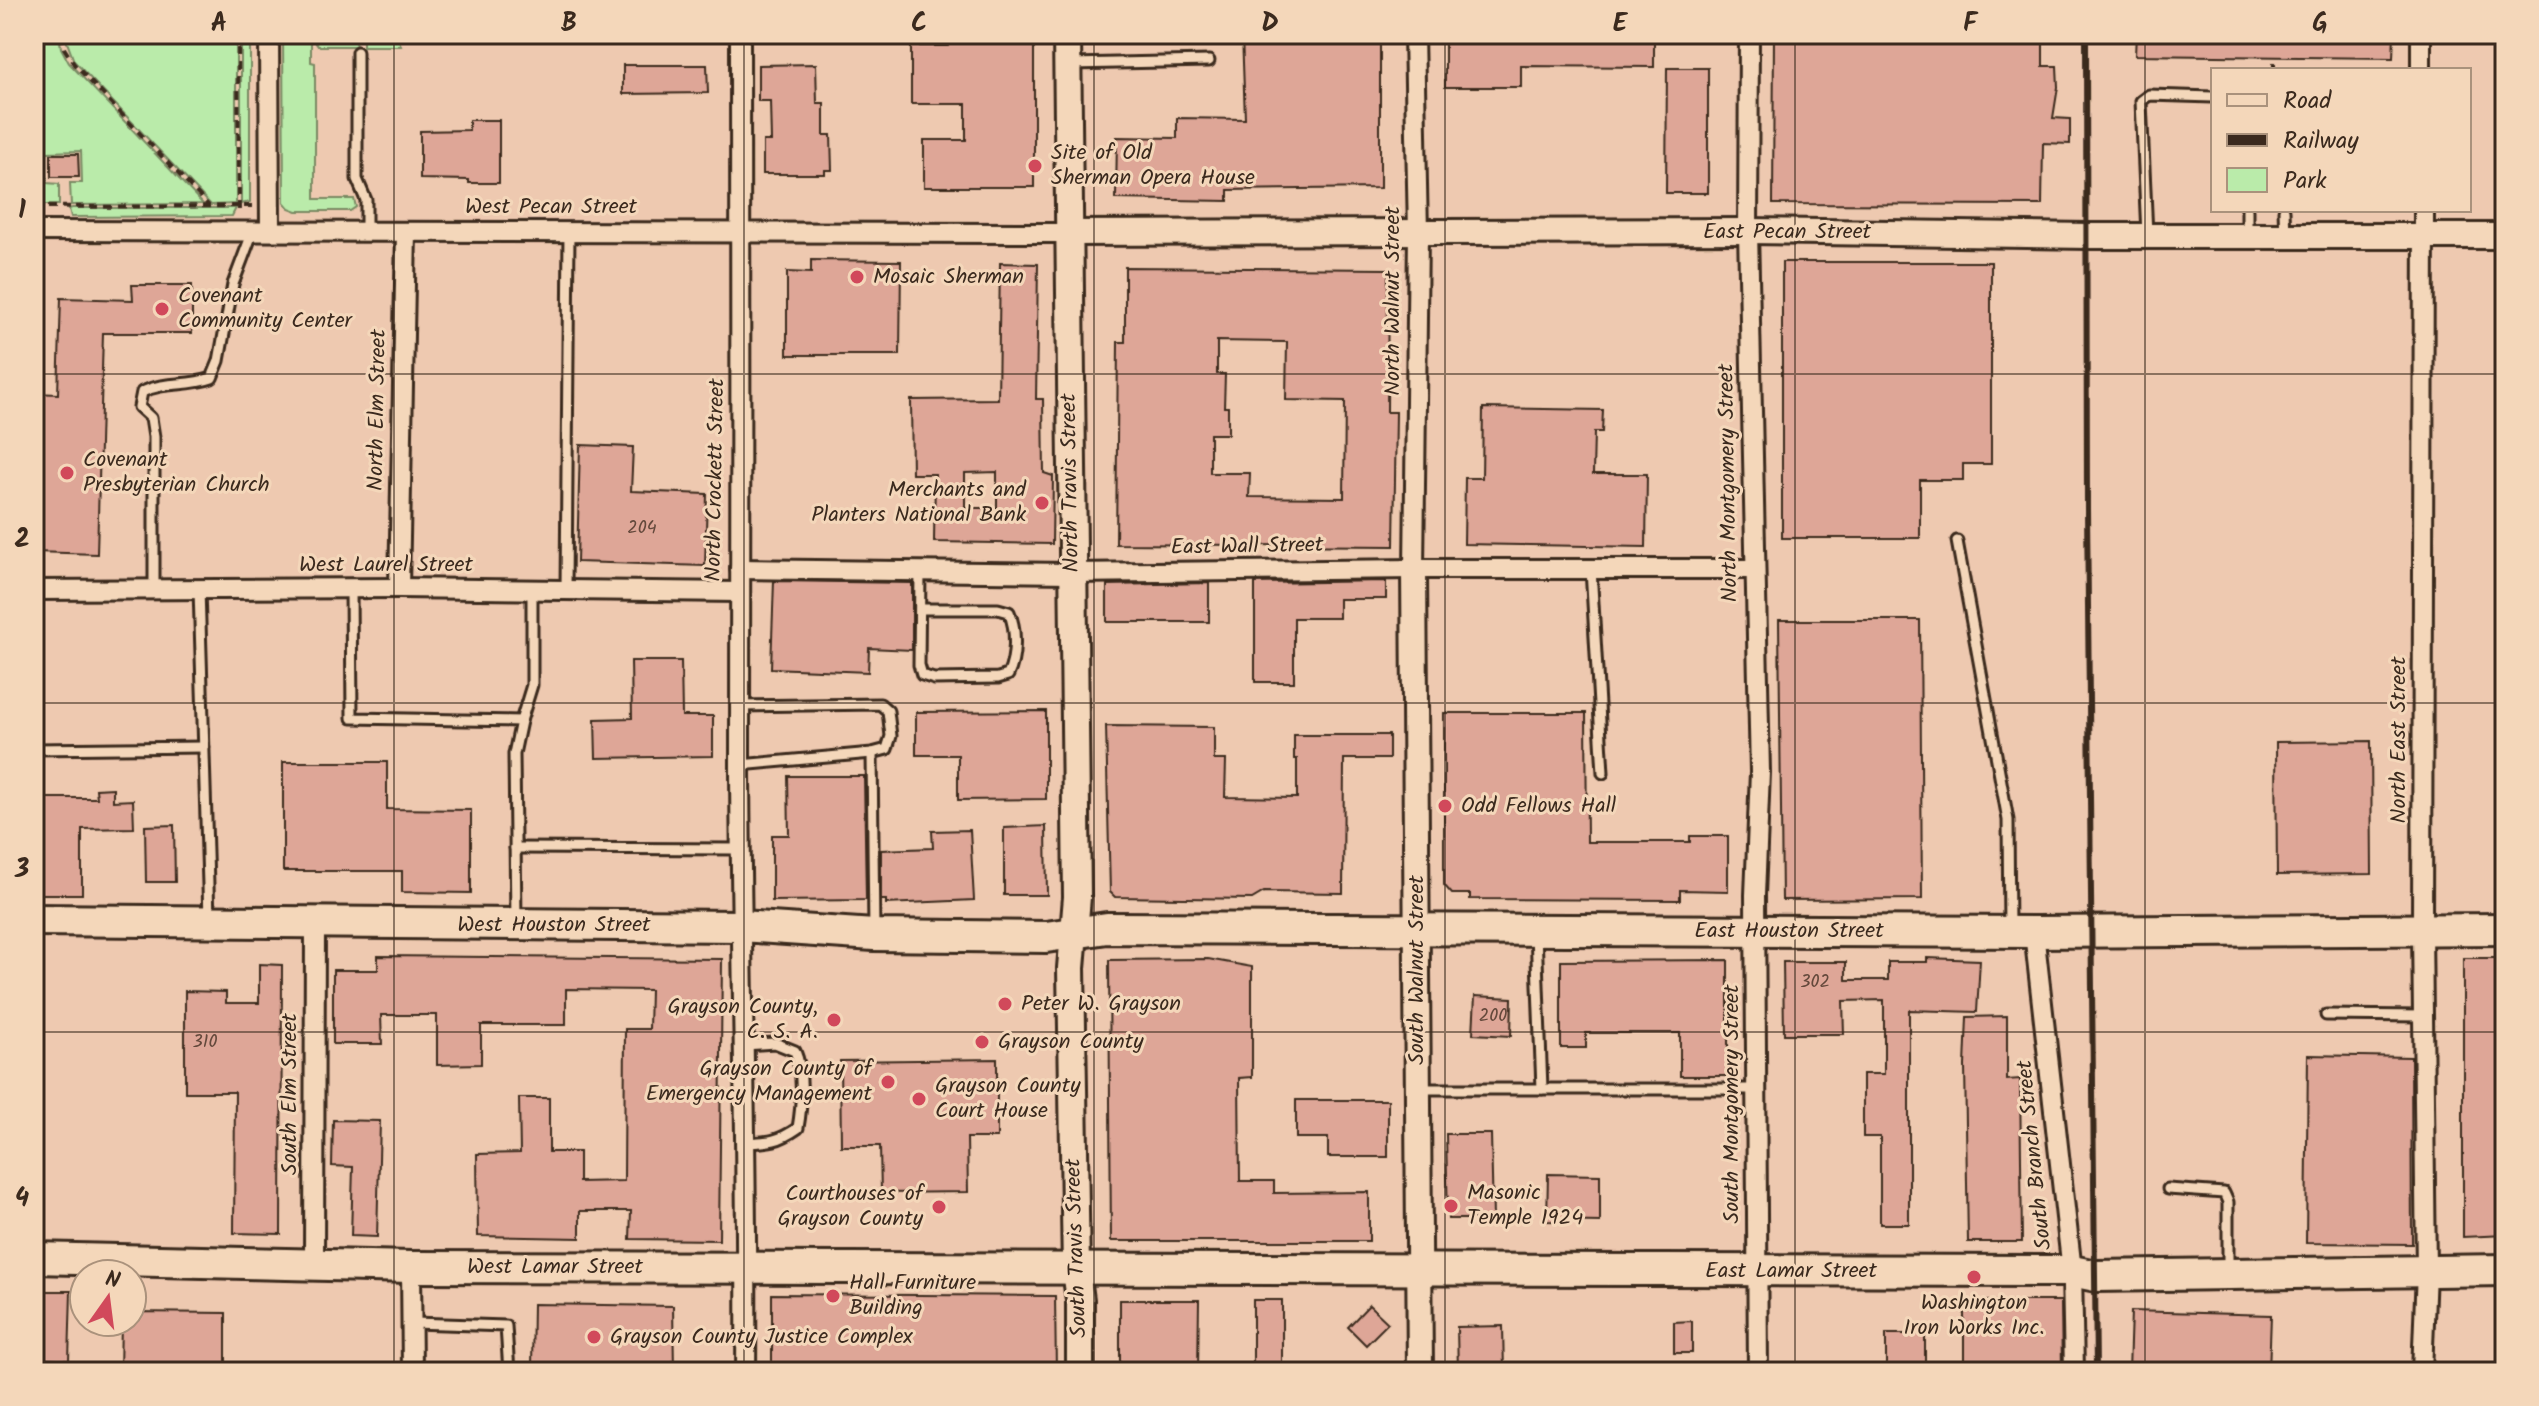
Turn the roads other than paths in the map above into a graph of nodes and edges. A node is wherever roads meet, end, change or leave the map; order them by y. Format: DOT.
graph roads {
  1 [pos="269,34"];
  2 [pos="740,34"];
  3 [pos="1067,34"];
  4 [pos="1414,34"];
  5 [pos="1749,34"];
  6 [pos="2421,34"];
  7 [pos="357,52"];
  8 [pos="1209,61"];
  9 [pos="1067,64"];
  10 [pos="2421,68"];
  11 [pos="2211,97"];
  12 [pos="2247,212"];
  13 [pos="2284,212"];
  14 [pos="2424,212"];
  15 [pos="366,230"];
  16 [pos="34,231"];
  17 [pos="254,231"];
  18 [pos="569,231"];
  19 [pos="742,231"];
  20 [pos="1748,231"];
  21 [pos="406,232"];
  22 [pos="1068,233"];
  23 [pos="1418,234"];
  24 [pos="2147,235"];
  25 [pos="2247,236"];
  26 [pos="2285,236"];
  27 [pos="2424,236"];
  28 [pos="2505,236"];
  29 [pos="1957,541"];
  30 [pos="740,569"];
  31 [pos="1414,569"];
  32 [pos="1591,569"];
  33 [pos="1755,569"];
  34 [pos="920,572"];
  35 [pos="1072,573"];
  36 [pos="399,588"];
  37 [pos="199,589"];
  38 [pos="351,589"];
  39 [pos="34,590"];
  40 [pos="154,590"];
  41 [pos="532,590"];
  42 [pos="566,590"];
  43 [pos="739,592"];
  44 [pos="920,609"];
  45 [pos="740,706"];
  46 [pos="521,721"];
  47 [pos="204,747"];
  48 [pos="34,749"];
  49 [pos="872,753"];
  50 [pos="740,765"];
  51 [pos="1603,773"];
  52 [pos="515,848"];
  53 [pos="740,849"];
  54 [pos="34,920"];
  55 [pos="210,922"];
  56 [pos="315,923"];
  57 [pos="516,925"];
  58 [pos="741,926"];
  59 [pos="1417,929"];
  60 [pos="1536,929"];
  61 [pos="2505,929"];
  62 [pos="2422,930"];
  63 [pos="1755,931"];
  64 [pos="2022,932"];
  65 [pos="1073,933"];
  66 [pos="874,935"];
  67 [pos="2326,1015"];
  68 [pos="2423,1016"];
  69 [pos="743,1045"];
  70 [pos="1418,1089"];
  71 [pos="1542,1089"];
  72 [pos="1756,1089"];
  73 [pos="744,1143"];
  74 [pos="2168,1189"];
  75 [pos="34,1258"];
  76 [pos="314,1265"];
  77 [pos="747,1266"];
  78 [pos="411,1267"];
  79 [pos="1076,1270"];
  80 [pos="2505,1270"];
  81 [pos="1418,1271"];
  82 [pos="1757,1271"];
  83 [pos="2072,1271"];
  84 [pos="2426,1271"];
  85 [pos="2228,1274"];
  86 [pos="413,1323"];
  87 [pos="412,1372"];
  88 [pos="509,1372"];
  89 [pos="746,1372"];
  90 [pos="1080,1372"];
  91 [pos="1420,1372"];
  92 [pos="1758,1372"];
  93 [pos="2074,1372"];
  94 [pos="2422,1372"];
  1 -- 17 [label="street"];
  2 -- 19 [label="street, North Crockett Street"];
  3 -- 9 [label="main road, North Travis Street"];
  4 -- 23 [label="street, North Walnut Street"];
  5 -- 20 [label="street, North Montgomery Street"];
  6 -- 10 [label="street"];
  7 -- 15 [label="lane"];
  8 -- 9 [label="lane"];
  9 -- 22 [label="main road, North Travis Street"];
  11 -- 24 [label="lane"];
  12 -- 25 [label="lane"];
  13 -- 26 [label="lane"];
  14 -- 27 [label="street, North East Street"];
  15 -- 17 [label="street, West Pecan Street"];
  15 -- 21 [label="street, West Pecan Street"];
  16 -- 17 [label="street, West Pecan Street"];
  17 -- 40 [label="lane"];
  18 -- 19 [label="street, West Pecan Street"];
  18 -- 21 [label="street, West Pecan Street"];
  18 -- 42 [label="lane"];
  19 -- 22 [label="street, West Pecan Street"];
  19 -- 30 [label="street, North Crockett Street"];
  20 -- 23 [label="street, East Pecan Street"];
  20 -- 24 [label="street, East Pecan Street"];
  20 -- 33 [label="street, North Montgomery Street"];
  21 -- 36 [label="street, North Elm Street"];
  22 -- 23 [label="street, East Pecan Street"];
  22 -- 35 [label="main road, North Travis Street"];
  23 -- 31 [label="street, North Walnut Street"];
  24 -- 25 [label="street, East Pecan Street"];
  25 -- 26 [label="street, East Pecan Street"];
  26 -- 27 [label="street, East Pecan Street"];
  27 -- 28 [label="street, East Pecan Street"];
  27 -- 62 [label="street, North East Street"];
  29 -- 64 [label="lane"];
  30 -- 34 [label="street, East Wall Street"];
  30 -- 43 [label="street, North Crockett Street"];
  31 -- 32 [label="street, East Wall Street"];
  31 -- 35 [label="street, East Wall Street"];
  31 -- 59 [label="street, South Walnut Street"];
  32 -- 33 [label="street, East Wall Street"];
  32 -- 51 [label="lane"];
  33 -- 63 [label="street, North Montgomery Street"];
  34 -- 35 [label="street, East Wall Street"];
  34 -- 44 [label="lane"];
  35 -- 65 [label="main road, North Travis Street"];
  36 -- 38 [label="street, West Laurel Street"];
  36 -- 41 [label="street, West Laurel Street"];
  37 -- 38 [label="street, West Laurel Street"];
  37 -- 40 [label="street, West Laurel Street"];
  37 -- 47 [label="lane"];
  38 -- 46 [label="lane"];
  39 -- 40 [label="street, West Laurel Street"];
  41 -- 42 [label="street, West Laurel Street"];
  41 -- 46 [label="lane"];
  42 -- 43 [label="street, West Laurel Street"];
  43 -- 45 [label="street, North Crockett Street"];
  44 -- 44 [label="lane"];
  45 -- 49 [label="lane"];
  45 -- 50 [label="street, North Crockett Street"];
  46 -- 52 [label="lane"];
  47 -- 48 [label="lane"];
  47 -- 55 [label="lane"];
  49 -- 50 [label="lane"];
  49 -- 66 [label="lane"];
  50 -- 53 [label="street, North Crockett Street"];
  52 -- 53 [label="lane"];
  52 -- 57 [label="lane"];
  53 -- 58 [label="street, North Crockett Street"];
  54 -- 55 [label="main road, West Houston Street"];
  55 -- 56 [label="main road, West Houston Street"];
  56 -- 57 [label="main road, West Houston Street"];
  56 -- 76 [label="street, South Elm Street"];
  57 -- 58 [label="main road, West Houston Street"];
  58 -- 66 [label="main road, West Houston Street"];
  58 -- 69 [label="street, North Crockett Street"];
  59 -- 60 [label="main road, East Houston Street"];
  59 -- 65 [label="main road, East Houston Street"];
  59 -- 70 [label="street, South Walnut Street"];
  60 -- 63 [label="main road, East Houston Street"];
  60 -- 71 [label="lane"];
  61 -- 62 [label="main road, East Houston Street"];
  62 -- 64 [label="main road, East Houston Street"];
  62 -- 68 [label="street, North East Street"];
  63 -- 64 [label="main road, East Houston Street"];
  63 -- 72 [label="street, South Montgomery Street"];
  64 -- 83 [label="street, South Branch Street"];
  65 -- 66 [label="main road, West Houston Street"];
  65 -- 79 [label="main road, South Travis Street"];
  67 -- 68 [label="lane"];
  68 -- 84 [label="street, North East Street"];
  69 -- 73 [label="street, North Crockett Street"];
  69 -- 73 [label="lane"];
  70 -- 71 [label="lane"];
  70 -- 81 [label="street, South Walnut Street"];
  71 -- 72 [label="lane"];
  72 -- 82 [label="street, South Montgomery Street"];
  73 -- 77 [label="street, North Crockett Street"];
  74 -- 85 [label="lane"];
  75 -- 76 [label="main road, West Lamar Street"];
  76 -- 78 [label="main road, West Lamar Street"];
  77 -- 78 [label="main road, West Lamar Street"];
  77 -- 79 [label="main road, West Lamar Street"];
  77 -- 89 [label="street, North Crockett Street"];
  78 -- 86 [label="street"];
  79 -- 81 [label="main road, East Lamar Street"];
  79 -- 90 [label="main road, South Travis Street"];
  80 -- 84 [label="main road, East Lamar Street"];
  81 -- 82 [label="main road, East Lamar Street"];
  81 -- 91 [label="street, South Walnut Street"];
  82 -- 83 [label="main road, East Lamar Street"];
  82 -- 92 [label="street, South Montgomery Street"];
  83 -- 85 [label="main road, East Lamar Street"];
  83 -- 93 [label="street, South Branch Street"];
  84 -- 85 [label="main road, East Lamar Street"];
  84 -- 94 [label="street, North East Street"];
  86 -- 87 [label="street"];
  86 -- 88 [label="lane"];
}
